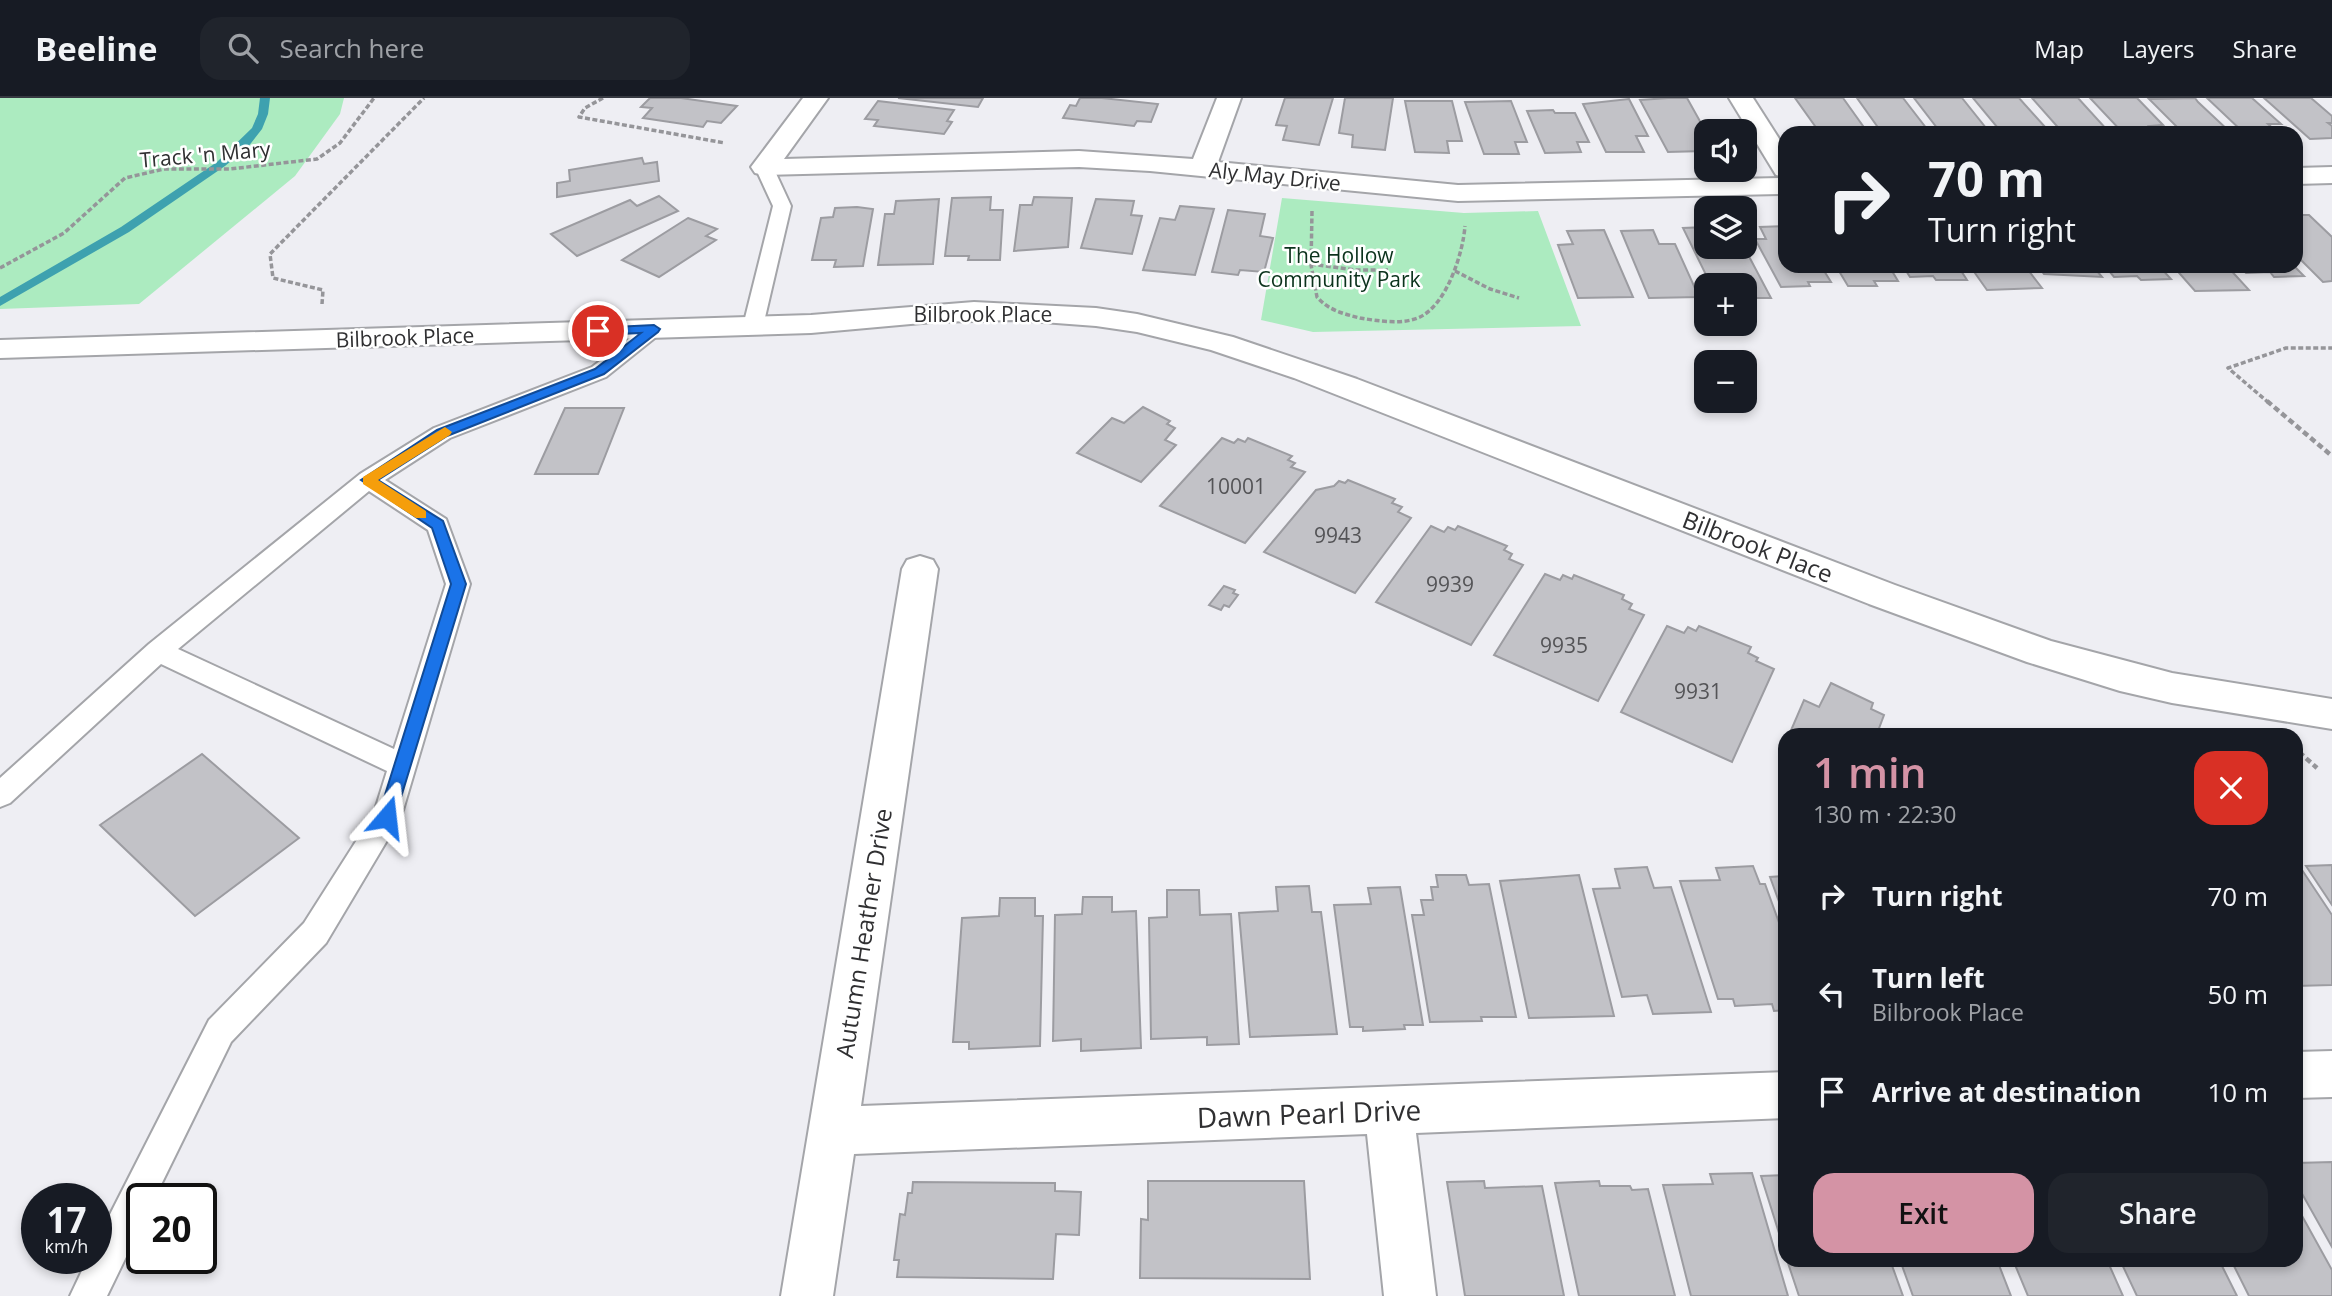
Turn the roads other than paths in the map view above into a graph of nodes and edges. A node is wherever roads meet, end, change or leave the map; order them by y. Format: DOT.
graph roads {
  1 [pos="816,98"];
  2 [pos="1229,98"];
  3 [pos="1741,98"];
  4 [pos="1778,158"];
  5 [pos="764,167"];
  6 [pos="1202,169"];
  7 [pos="2332,175"];
  8 [pos="2303,176"];
  9 [pos="1778,186"];
  10 [pos="752,326"];
  11 [pos="654,329"];
  12 [pos="8,349"];
  13 [pos="368,480"];
  14 [pos="920,569"];
  15 [pos="158,651"];
  16 [pos="2332,714"];
  17 [pos="402,765"];
  18 [pos="0,794"];
  19 [pos="2332,1074"];
  20 [pos="2303,1075"];
  21 [pos="1778,1095"];
  22 [pos="1389,1110"];
  23 [pos="832,1131"];
  24 [pos="88,1296"];
  25 [pos="807,1296"];
  26 [pos="1410,1296"];
  1 -- 5 [label="street"];
  2 -- 6 [label="street"];
  3 -- 4 [label="street"];
  5 -- 6 [label="street, Aly May Drive"];
  5 -- 10 [label="lane"];
  6 -- 9 [label="street, Aly May Drive"];
  7 -- 8 [label="street"];
  10 -- 11 [label="street, Bilbrook Place"];
  10 -- 16 [label="street, Bilbrook Place"];
  11 -- 12 [label="street, Bilbrook Place"];
  11 -- 13 [label="lane"];
  13 -- 15 [label="lane"];
  13 -- 17 [label="lane"];
  14 -- 23 [label="street, Autumn Heather Drive"];
  15 -- 17 [label="lane"];
  15 -- 18 [label="lane"];
  17 -- 24 [label="lane"];
  19 -- 20 [label="street"];
  21 -- 22 [label="street, Dawn Pearl Drive"];
  22 -- 23 [label="street, Dawn Pearl Drive"];
  22 -- 26 [label="street"];
  23 -- 25 [label="street, Autumn Heather Drive"];
}
